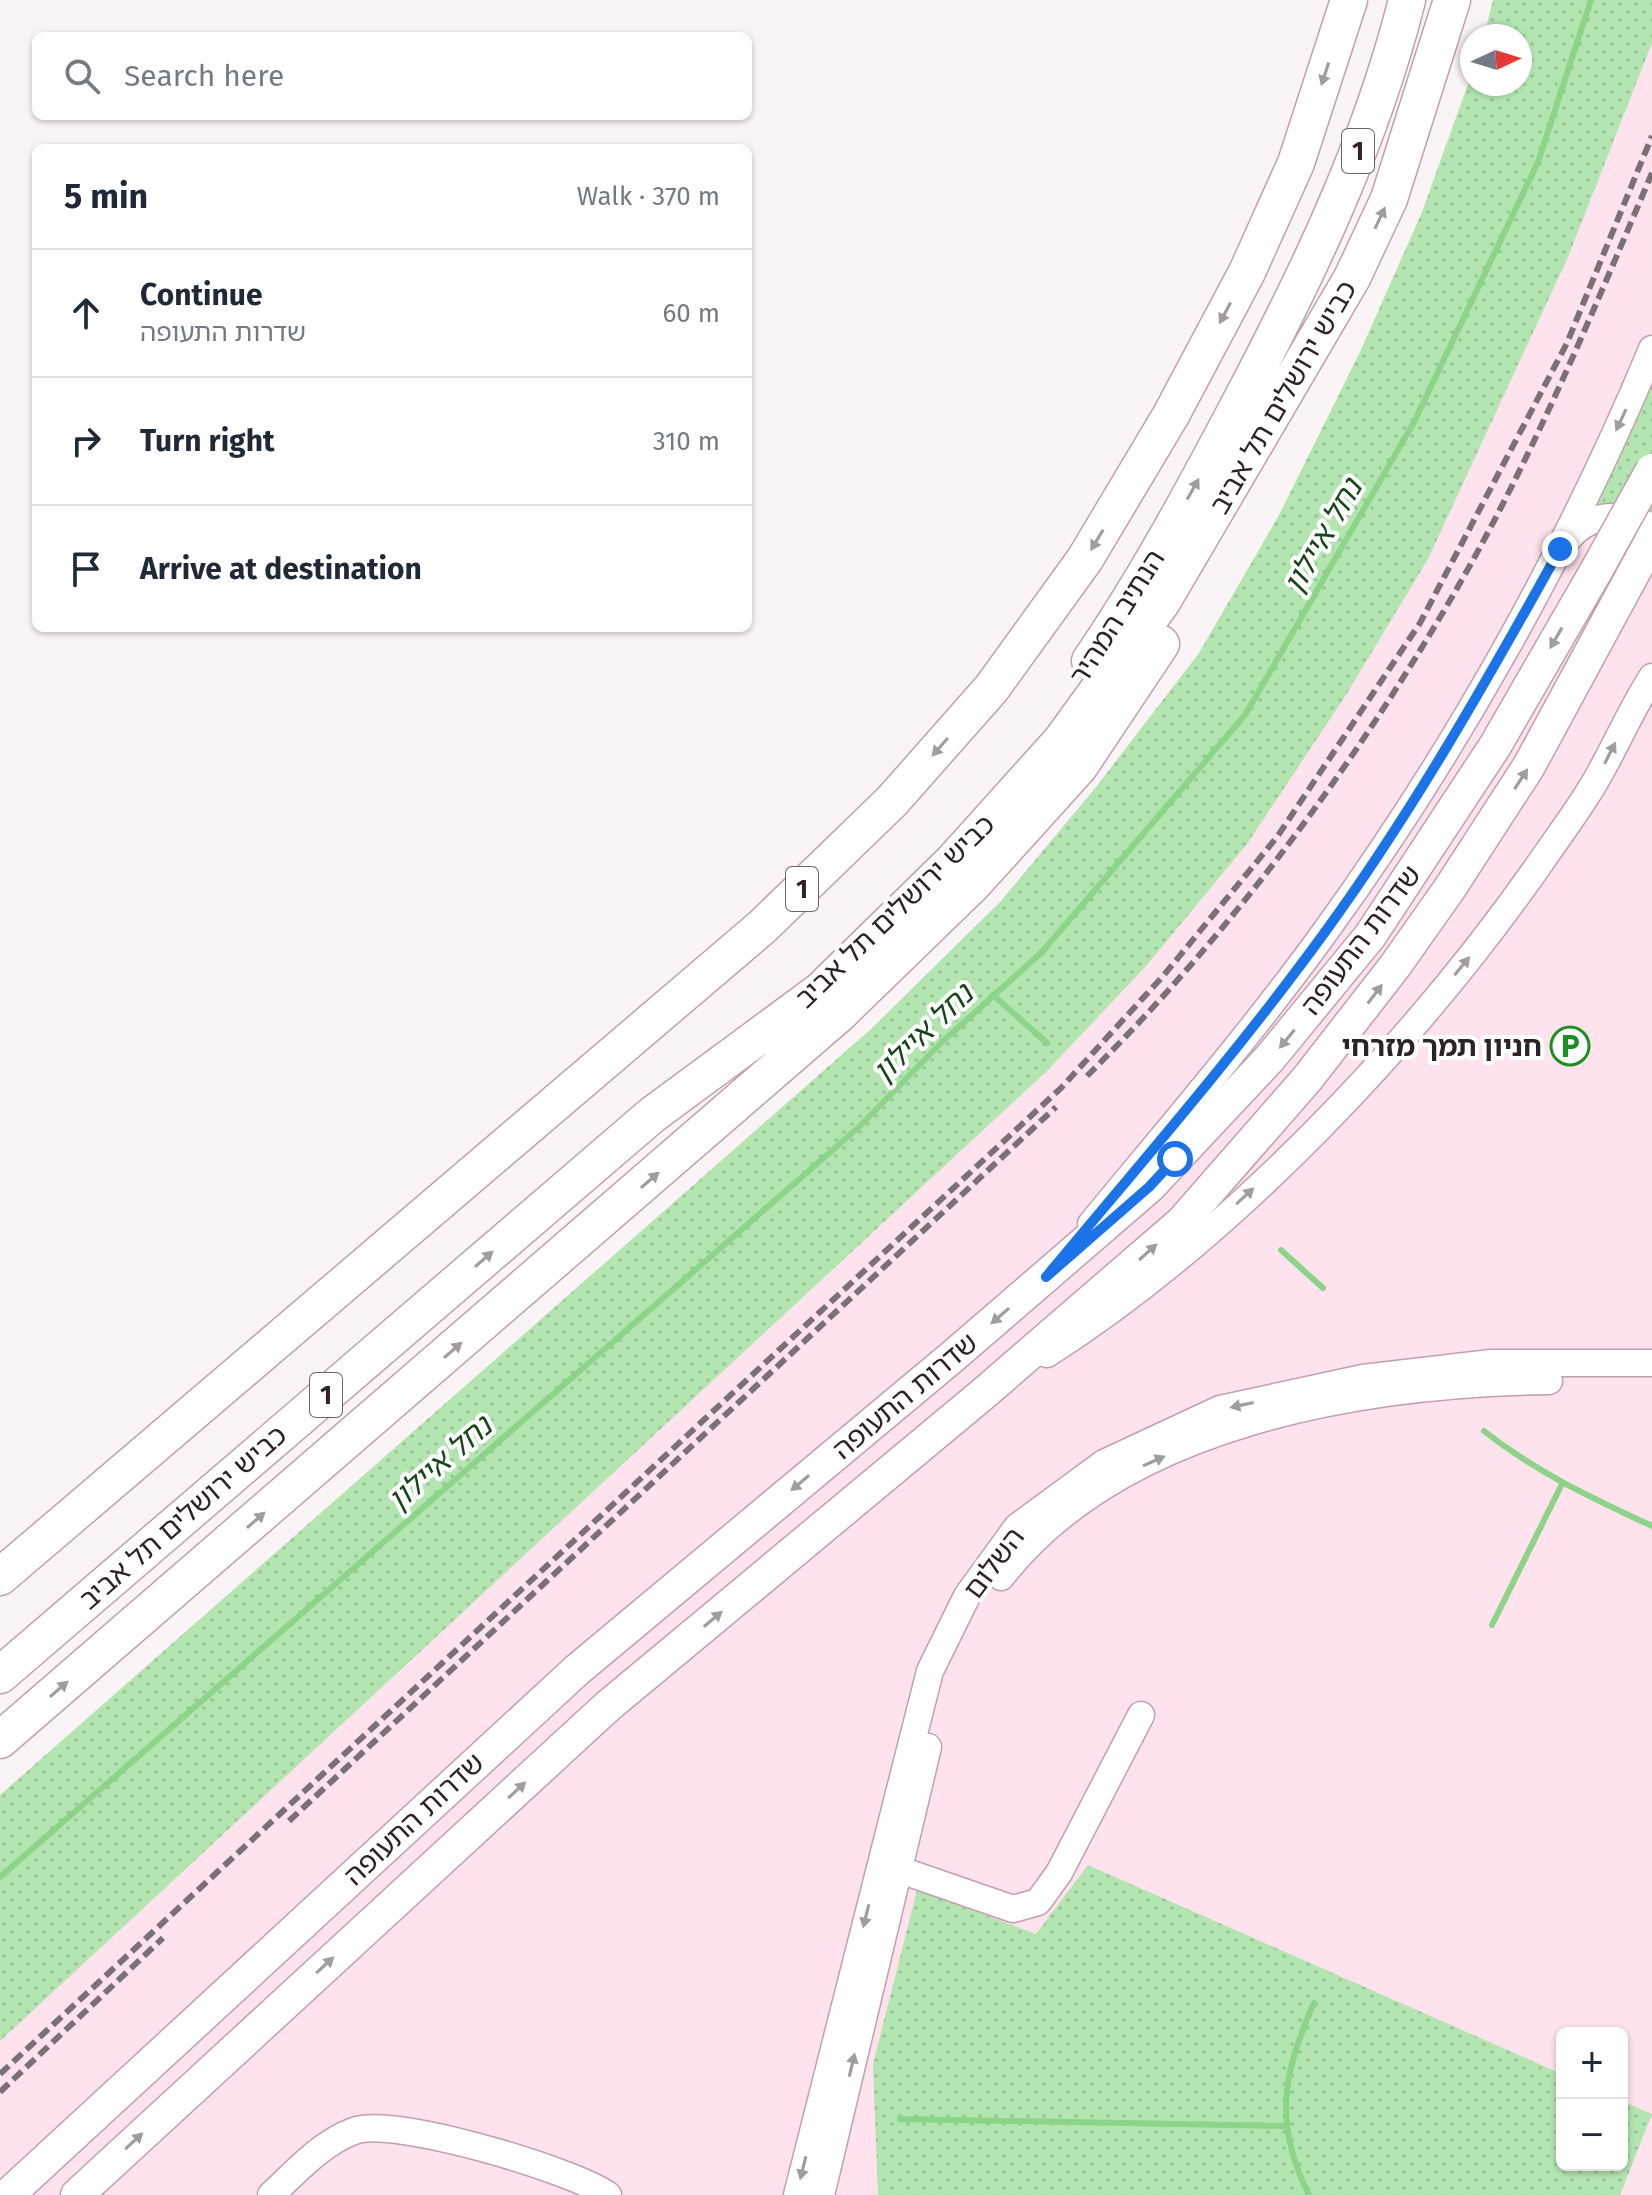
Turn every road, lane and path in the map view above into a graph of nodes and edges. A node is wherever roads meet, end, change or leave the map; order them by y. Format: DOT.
graph roads {
  1 [pos="1349,0"];
  2 [pos="1407,0"];
  3 [pos="1452,0"];
  4 [pos="1352,278"];
  5 [pos="1652,349"];
  6 [pos="1652,470"];
  7 [pos="1652,527"];
  8 [pos="1652,539"];
  9 [pos="1560,549"];
  10 [pos="1652,677"];
  11 [pos="652,1115"];
  12 [pos="1046,1277"];
  13 [pos="1652,1363"];
  14 [pos="1652,1379"];
  15 [pos="983,1394"];
  16 [pos="0,1577"];
  17 [pos="0,1675"];
  18 [pos="1141,1715"];
  19 [pos="0,1740"];
  20 [pos="889,1865"];
  21 [pos="8,2195"];
  22 [pos="77,2195"];
  23 [pos="271,2195"];
  24 [pos="608,2195"];
  25 [pos="797,2195"];
  26 [pos="821,2195"];
  1 -- 16 [label="highway, 1, one-way"];
  11 -- 2 [label="highway, הנתיב המהיר / 1, one-way"];
  4 -- 3 [label="highway, כביש ירושלים תל אביב / 1, one-way"];
  4 -- 11 [label="highway, כביש ירושלים תל אביב / 1"];
  19 -- 4 [label="highway, one-way"];
  5 -- 9 [label="street, one-way"];
  6 -- 12 [label="main road, שדרות התעופה, one-way, bridge"];
  7 -- 9 [label="street"];
  15 -- 8 [label="main road, שדרות התעופה, one-way"];
  9 -- 12 [label="street"];
  15 -- 10 [label="street, one-way"];
  17 -- 11 [label="highway, כביש ירושלים תל אביב / 1, one-way"];
  12 -- 21 [label="main road, שדרות התעופה, one-way"];
  13 -- 20 [label="street, השלום, one-way"];
  20 -- 14 [label="street, one-way"];
  22 -- 15 [label="main road, שדרות התעופה, one-way"];
  18 -- 20 [label="street"];
  20 -- 25 [label="street, השלום, one-way"];
  26 -- 20 [label="street, one-way"];
  23 -- 24 [label="street"];
}
